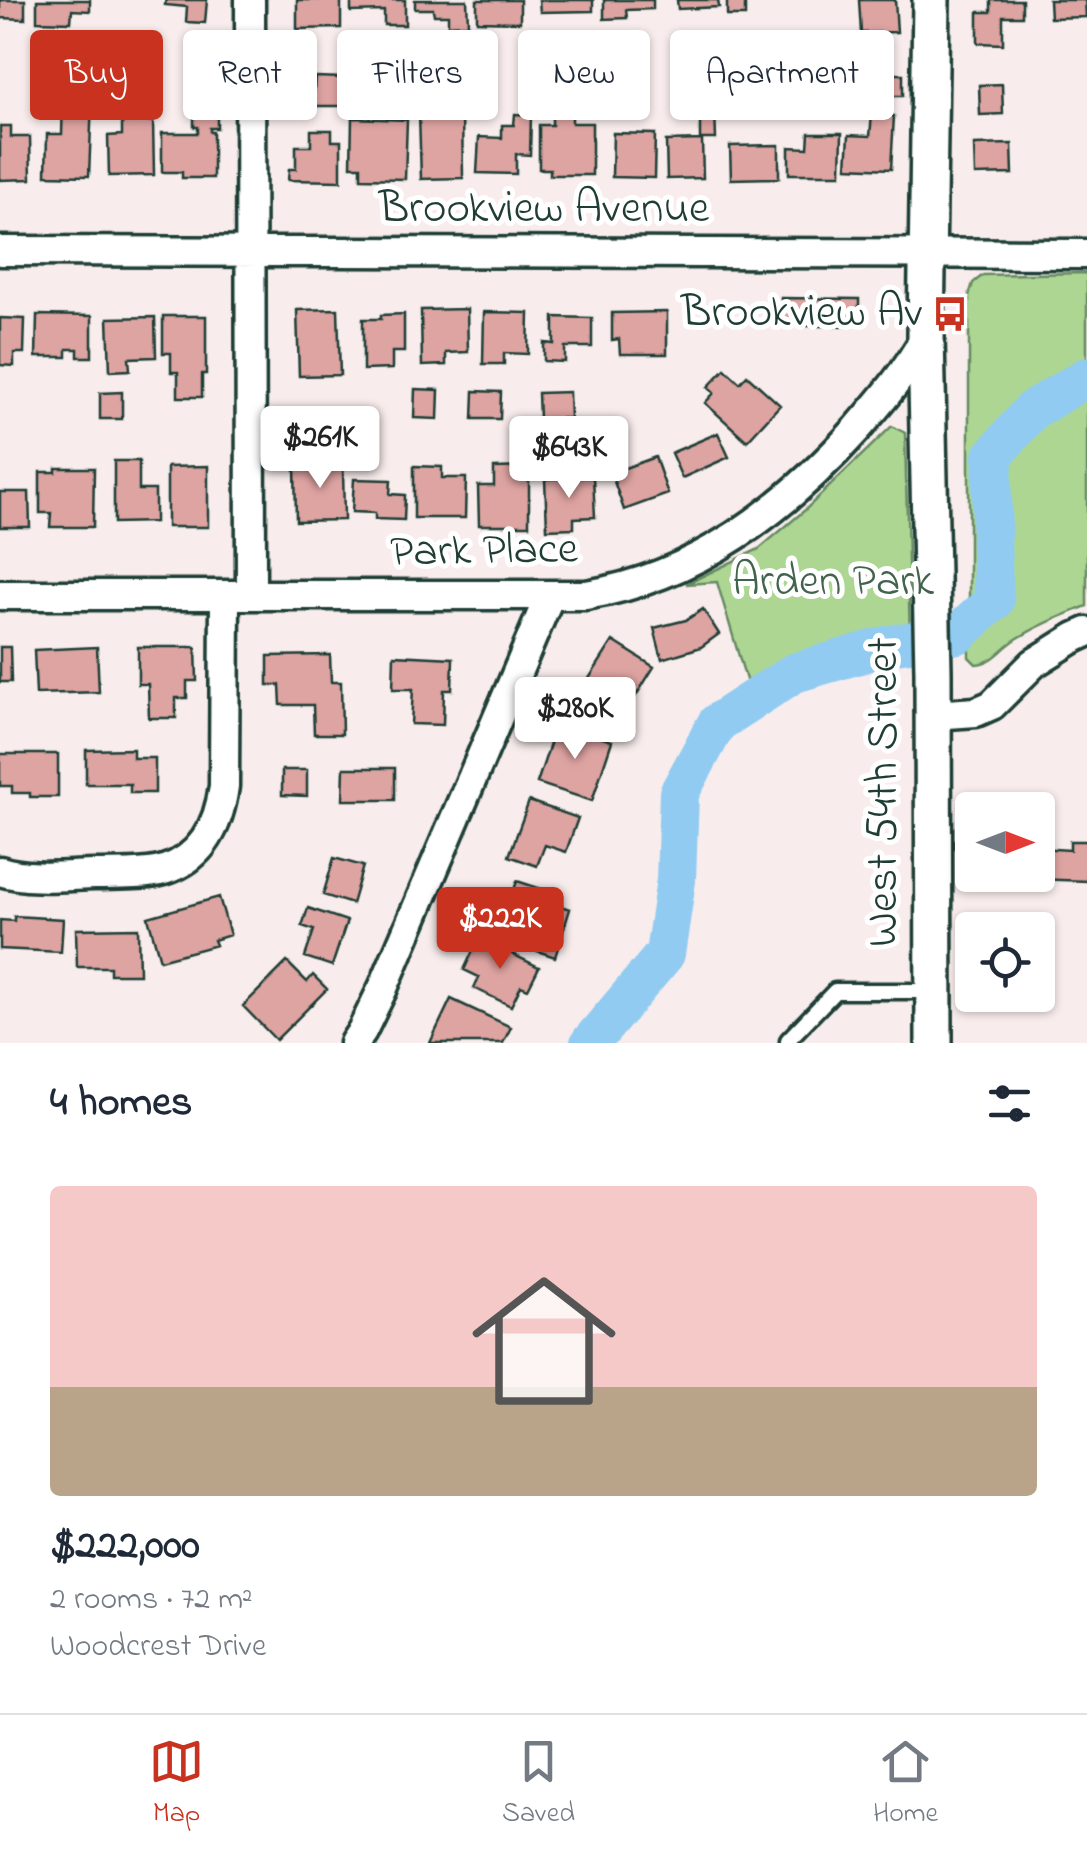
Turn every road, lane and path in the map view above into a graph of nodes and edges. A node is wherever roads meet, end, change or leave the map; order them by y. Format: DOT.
graph roads {
  1 [pos="250,0"];
  2 [pos="931,0"];
  3 [pos="0,251"];
  4 [pos="250,251"];
  5 [pos="929,254"];
  6 [pos="1087,254"];
  7 [pos="926,335"];
  8 [pos="0,595"];
  9 [pos="238,595"];
  10 [pos="550,595"];
  11 [pos="1087,632"];
  12 [pos="933,715"];
  13 [pos="0,871"];
  14 [pos="934,990"];
  15 [pos="354,1043"];
  16 [pos="788,1043"];
  17 [pos="934,1043"];
  1 -- 4 [label="street"];
  2 -- 5 [label="street, West 54th Street"];
  3 -- 4 [label="street, Brookview Avenue"];
  4 -- 5 [label="street, Brookview Avenue"];
  4 -- 9 [label="street"];
  5 -- 6 [label="street, Brookview Avenue"];
  5 -- 7 [label="street, West 54th Street"];
  7 -- 10 [label="street, Park Place"];
  7 -- 12 [label="street, West 54th Street"];
  8 -- 9 [label="street, Park Place"];
  9 -- 10 [label="street, Park Place"];
  9 -- 13 [label="street"];
  10 -- 15 [label="street"];
  11 -- 12 [label="street"];
  12 -- 14 [label="street, West 54th Street"];
  14 -- 16 [label="lane"];
  14 -- 17 [label="street, West 54th Street"];
}
